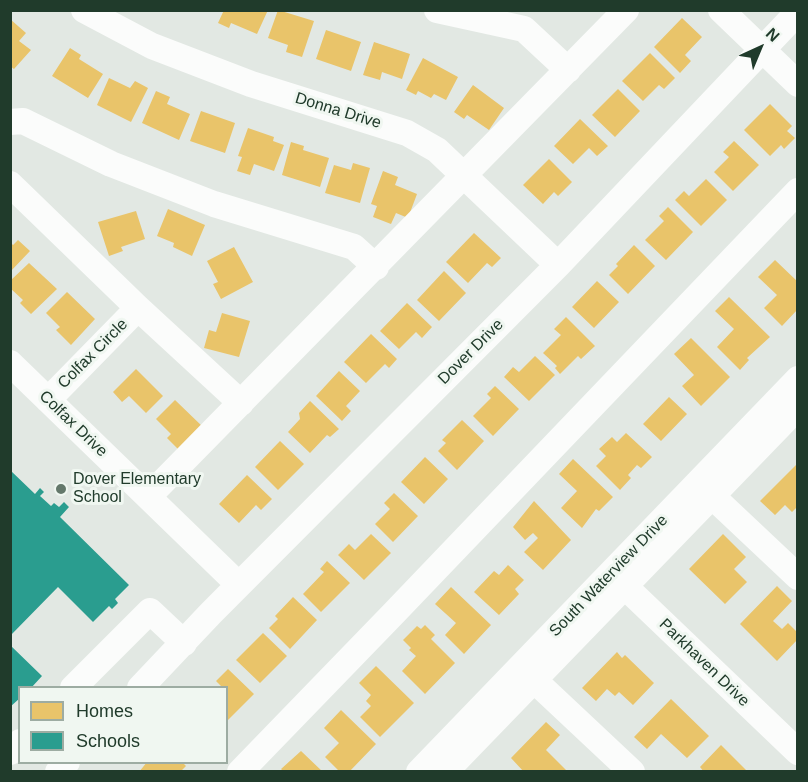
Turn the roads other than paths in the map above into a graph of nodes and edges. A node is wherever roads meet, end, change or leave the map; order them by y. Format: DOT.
graph roads {
  1 [pos="84,10"];
  2 [pos="437,10"];
  3 [pos="626,10"];
  4 [pos="721,10"];
  5 [pos="798,12"];
  6 [pos="762,49"];
  7 [pos="568,70"];
  8 [pos="798,84"];
  9 [pos="10,122"];
  10 [pos="465,176"];
  11 [pos="10,184"];
  12 [pos="798,191"];
  13 [pos="558,265"];
  14 [pos="376,267"];
  15 [pos="138,308"];
  16 [pos="10,363"];
  17 [pos="796,392"];
  18 [pos="48,400"];
  19 [pos="241,403"];
  20 [pos="149,496"];
  21 [pos="712,496"];
  22 [pos="798,577"];
  23 [pos="618,580"];
  24 [pos="239,585"];
  25 [pos="184,643"];
  26 [pos="534,680"];
  27 [pos="74,686"];
  28 [pos="141,686"];
  29 [pos="798,752"];
  30 [pos="438,769"];
  31 [pos="240,771"];
  32 [pos="632,771"];
  1 -- 10 [label="street, Donna Drive"];
  2 -- 7 [label="street"];
  3 -- 7 [label="street"];
  4 -- 6 [label="street"];
  5 -- 6 [label="street, Dover Drive"];
  6 -- 8 [label="street"];
  6 -- 13 [label="street, Dover Drive"];
  7 -- 10 [label="street"];
  9 -- 14 [label="street"];
  10 -- 13 [label="street, Donna Drive"];
  10 -- 14 [label="street"];
  11 -- 15 [label="street"];
  12 -- 31 [label="street"];
  13 -- 24 [label="street, Dover Drive"];
  14 -- 19 [label="street"];
  15 -- 18 [label="street, Colfax Circle"];
  15 -- 19 [label="street"];
  16 -- 18 [label="street, Colfax Drive"];
  17 -- 21 [label="street, South Waterview Drive"];
  17 -- 23 [label="street, South Waterview Drive"];
  18 -- 20 [label="street, Colfax Drive"];
  19 -- 20 [label="street"];
  20 -- 24 [label="street, Colfax Drive"];
  21 -- 22 [label="street"];
  21 -- 23 [label="street, South Waterview Drive"];
  23 -- 26 [label="street, South Waterview Drive"];
  23 -- 29 [label="street, Parkhaven Drive"];
  23 -- 30 [label="street, South Waterview Drive"];
  24 -- 25 [label="street, Dover Drive"];
  25 -- 27 [label="street"];
  25 -- 28 [label="street, Dover Drive"];
  26 -- 30 [label="street, South Waterview Drive"];
  26 -- 32 [label="street"];
}
